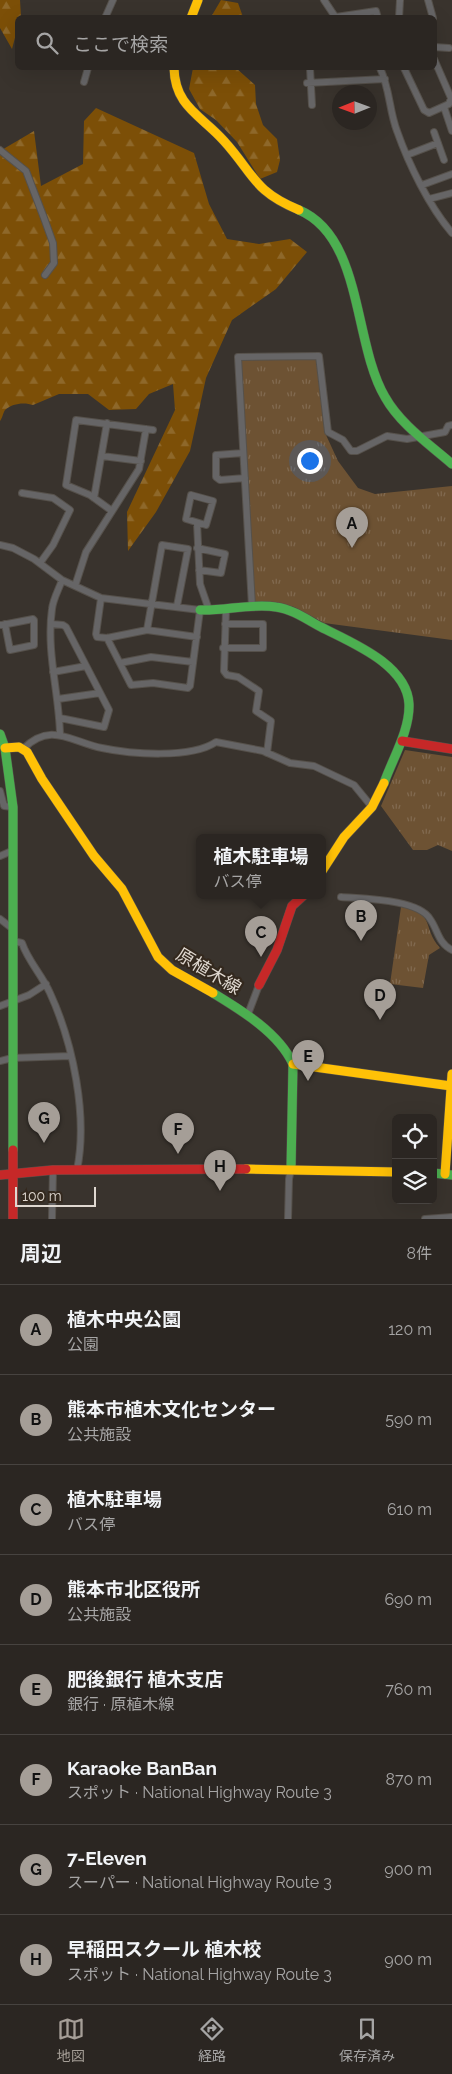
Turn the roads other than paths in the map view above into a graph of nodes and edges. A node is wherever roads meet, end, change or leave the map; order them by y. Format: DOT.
graph roads {
  1 [pos="113,0"];
  2 [pos="198,0"];
  3 [pos="324,0"];
  4 [pos="400,0"];
  5 [pos="428,0"];
  6 [pos="106,15"];
  7 [pos="192,15"];
  8 [pos="335,15"];
  9 [pos="349,15"];
  10 [pos="377,15"];
  11 [pos="399,15"];
  12 [pos="432,15"];
  13 [pos="437,47"];
  14 [pos="449,48"];
  15 [pos="437,66"];
  16 [pos="87,70"];
  17 [pos="174,70"];
  18 [pos="310,70"];
  19 [pos="381,70"];
  20 [pos="405,70"];
  21 [pos="385,79"];
  22 [pos="84,82"];
  23 [pos="309,83"];
  24 [pos="312,105"];
  25 [pos="444,106"];
  26 [pos="452,131"];
  27 [pos="434,132"];
  28 [pos="438,143"];
  29 [pos="0,150"];
  30 [pos="407,155"];
  31 [pos="444,160"];
  32 [pos="452,174"];
  33 [pos="422,185"];
  34 [pos="452,193"];
  35 [pos="429,199"];
  36 [pos="452,234"];
  37 [pos="45,275"];
  38 [pos="107,423"];
  39 [pos="452,425"];
  40 [pos="423,437"];
  41 [pos="243,453"];
  42 [pos="102,456"];
  43 [pos="141,461"];
  44 [pos="452,464"];
  45 [pos="245,478"];
  46 [pos="22,493"];
  47 [pos="94,498"];
  48 [pos="112,511"];
  49 [pos="197,523"];
  50 [pos="0,545"];
  51 [pos="188,549"];
  52 [pos="198,549"];
  53 [pos="40,563"];
  54 [pos="199,570"];
  55 [pos="62,580"];
  56 [pos="75,586"];
  57 [pos="101,598"];
  58 [pos="150,603"];
  59 [pos="177,606"];
  60 [pos="252,606"];
  61 [pos="205,610"];
  62 [pos="226,610"];
  63 [pos="51,624"];
  64 [pos="225,624"];
  65 [pos="2,625"];
  66 [pos="146,630"];
  67 [pos="197,637"];
  68 [pos="107,638"];
  69 [pos="223,648"];
  70 [pos="193,662"];
  71 [pos="120,663"];
  72 [pos="86,666"];
  73 [pos="54,672"];
  74 [pos="100,692"];
  75 [pos="58,699"];
  76 [pos="60,718"];
  77 [pos="0,734"];
  78 [pos="60,734"];
  79 [pos="402,741"];
  80 [pos="2,748"];
  81 [pos="22,749"];
  82 [pos="452,750"];
  83 [pos="267,753"];
  84 [pos="0,791"];
  85 [pos="13,807"];
  86 [pos="372,807"];
  87 [pos="14,850"];
  88 [pos="0,856"];
  89 [pos="326,864"];
  90 [pos="342,897"];
  91 [pos="300,899"];
  92 [pos="0,919"];
  93 [pos="13,929"];
  94 [pos="13,941"];
  95 [pos="452,950"];
  96 [pos="46,984"];
  97 [pos="259,985"];
  98 [pos="12,1002"];
  99 [pos="0,1006"];
  100 [pos="248,1014"];
  101 [pos="70,1056"];
  102 [pos="12,1058"];
  103 [pos="0,1060"];
  104 [pos="293,1064"];
  105 [pos="452,1074"];
  106 [pos="451,1086"];
  107 [pos="291,1169"];
  108 [pos="53,1170"];
  109 [pos="77,1171"];
  110 [pos="392,1172"];
  111 [pos="13,1174"];
  112 [pos="448,1174"];
  113 [pos="0,1175"];
  114 [pos="452,1217"];
  115 [pos="12,1219"];
  116 [pos="52,1219"];
  117 [pos="288,1219"];
  118 [pos="425,1219"];
  1 -- 6 [label="street"];
  2 -- 7 [label="main road"];
  3 -- 8 [label="street"];
  4 -- 11 [label="street"];
  5 -- 12 [label="street"];
  9 -- 10 [label="street"];
  13 -- 14 [label="street"];
  15 -- 25 [label="street"];
  16 -- 22 [label="street"];
  17 -- 40 [label="main road"];
  18 -- 23 [label="street"];
  19 -- 21 [label="street"];
  20 -- 25 [label="street"];
  21 -- 23 [label="street"];
  21 -- 30 [label="street"];
  23 -- 24 [label="street"];
  25 -- 26 [label="street"];
  27 -- 28 [label="street"];
  28 -- 30 [label="street"];
  28 -- 31 [label="street"];
  29 -- 37 [label="street"];
  30 -- 33 [label="street"];
  32 -- 33 [label="street"];
  33 -- 35 [label="street"];
  34 -- 35 [label="street"];
  35 -- 36 [label="street"];
  38 -- 42 [label="street"];
  38 -- 43 [label="street"];
  38 -- 47 [label="street"];
  39 -- 40 [label="street"];
  40 -- 41 [label="street"];
  40 -- 44 [label="main road"];
  41 -- 45 [label="street"];
  41 -- 45 [label="street"];
  42 -- 43 [label="street"];
  42 -- 47 [label="street"];
  43 -- 48 [label="street"];
  45 -- 60 [label="street"];
  46 -- 53 [label="street"];
  47 -- 48 [label="street"];
  48 -- 56 [label="street"];
  49 -- 49 [label="street"];
  49 -- 52 [label="street"];
  50 -- 53 [label="street"];
  51 -- 52 [label="street"];
  51 -- 58 [label="street"];
  51 -- 59 [label="street"];
  52 -- 54 [label="street"];
  52 -- 54 [label="street"];
  53 -- 55 [label="street"];
  54 -- 61 [label="street"];
  55 -- 56 [label="street"];
  55 -- 63 [label="street"];
  56 -- 57 [label="street"];
  57 -- 58 [label="street"];
  57 -- 68 [label="street"];
  58 -- 59 [label="street"];
  58 -- 66 [label="street"];
  59 -- 61 [label="street"];
  60 -- 62 [label="main road"];
  60 -- 79 [label="main road"];
  61 -- 62 [label="main road"];
  61 -- 67 [label="street"];
  62 -- 64 [label="street"];
  63 -- 72 [label="street"];
  63 -- 73 [label="street"];
  64 -- 69 [label="street"];
  64 -- 69 [label="street"];
  65 -- 65 [label="street"];
  66 -- 67 [label="street"];
  66 -- 68 [label="street"];
  67 -- 70 [label="street"];
  68 -- 71 [label="street"];
  69 -- 83 [label="street"];
  70 -- 71 [label="street"];
  70 -- 71 [label="street"];
  72 -- 73 [label="street"];
  72 -- 74 [label="street"];
  73 -- 75 [label="street"];
  74 -- 75 [label="street"];
  74 -- 76 [label="street"];
  75 -- 76 [label="street"];
  76 -- 78 [label="street"];
  77 -- 80 [label="main road"];
  78 -- 81 [label="street"];
  78 -- 83 [label="street"];
  79 -- 82 [label="main road"];
  79 -- 86 [label="main road"];
  80 -- 81 [label="main road"];
  80 -- 85 [label="main road"];
  81 -- 100 [label="main road, 原植木線"];
  83 -- 86 [label="street"];
  84 -- 85 [label="street"];
  85 -- 87 [label="main road"];
  86 -- 89 [label="main road"];
  87 -- 88 [label="street"];
  87 -- 93 [label="main road"];
  90 -- 95 [label="street"];
  91 -- 97 [label="main road"];
  92 -- 93 [label="street"];
  93 -- 94 [label="main road"];
  94 -- 96 [label="street"];
  94 -- 98 [label="main road"];
  96 -- 98 [label="street"];
  96 -- 101 [label="street"];
  97 -- 100 [label="street"];
  98 -- 99 [label="street"];
  98 -- 102 [label="main road"];
  100 -- 104 [label="main road, 原植木線"];
  101 -- 102 [label="street"];
  101 -- 109 [label="street"];
  102 -- 103 [label="street"];
  102 -- 111 [label="main road"];
  104 -- 106 [label="main road"];
  104 -- 107 [label="main road"];
  105 -- 106 [label="main road"];
  106 -- 112 [label="main road"];
  107 -- 109 [label="main road"];
  107 -- 110 [label="main road"];
  107 -- 117 [label="street"];
  108 -- 109 [label="main road"];
  108 -- 111 [label="main road"];
  108 -- 116 [label="street"];
  111 -- 113 [label="main road"];
  111 -- 115 [label="main road"];
  114 -- 118 [label="street"];
}
